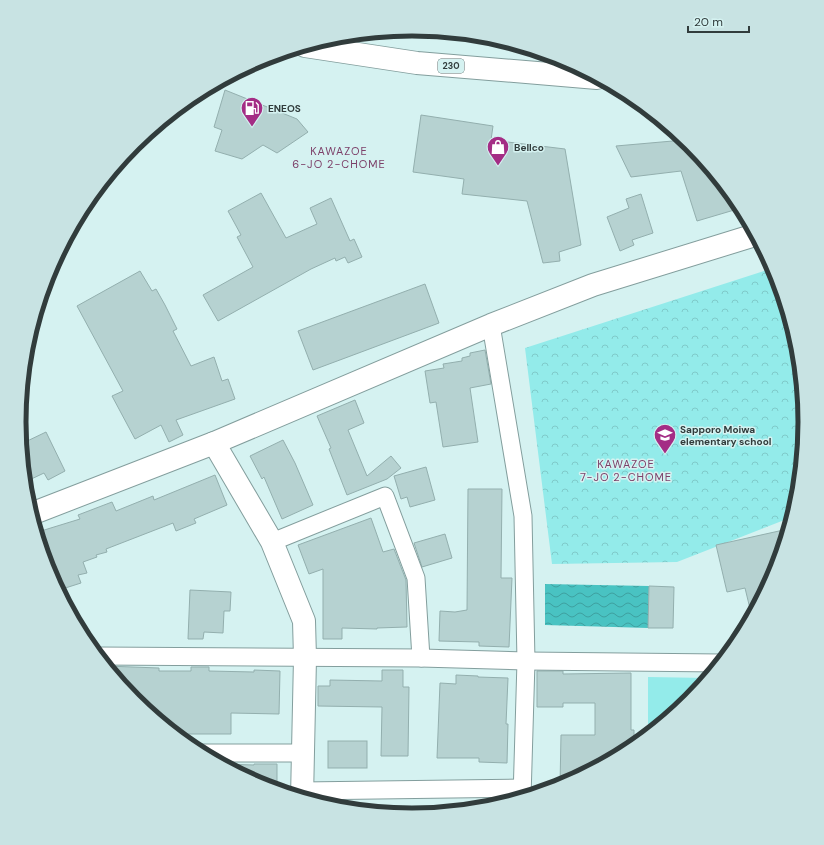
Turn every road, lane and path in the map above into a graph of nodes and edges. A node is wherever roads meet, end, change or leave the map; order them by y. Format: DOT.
graph roads {
  1 [pos="319,48"];
  2 [pos="585,77"];
  3 [pos="750,237"];
  4 [pos="491,325"];
  5 [pos="214,443"];
  6 [pos="36,512"];
  7 [pos="272,542"];
  8 [pos="105,656"];
  9 [pos="305,658"];
  10 [pos="421,658"];
  11 [pos="526,661"];
  12 [pos="713,663"];
  13 [pos="213,753"];
  14 [pos="302,753"];
  15 [pos="302,792"];
  16 [pos="519,793"];
  17 [pos="522,793"];
  18 [pos="308,794"];
  1 -- 2 [label="main road, 230"];
  3 -- 4 [label="main road"];
  4 -- 5 [label="main road"];
  4 -- 11 [label="street"];
  5 -- 6 [label="main road"];
  5 -- 7 [label="main road"];
  7 -- 9 [label="main road"];
  7 -- 10 [label="street"];
  8 -- 9 [label="street"];
  9 -- 10 [label="street"];
  9 -- 14 [label="main road"];
  10 -- 11 [label="street"];
  11 -- 12 [label="street"];
  11 -- 17 [label="street"];
  13 -- 14 [label="street"];
  14 -- 15 [label="main road"];
  16 -- 18 [label="street"];
}
